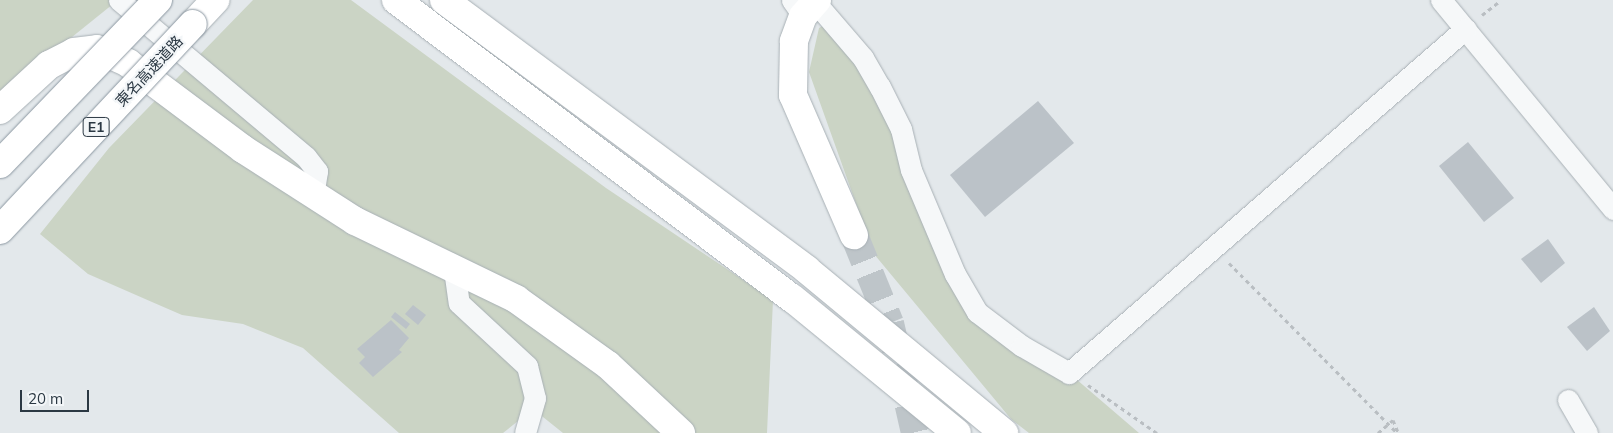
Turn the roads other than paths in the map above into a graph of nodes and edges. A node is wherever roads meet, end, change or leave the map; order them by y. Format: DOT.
graph roads {
  1 [pos="119,0"];
  2 [pos="158,0"];
  3 [pos="215,0"];
  4 [pos="396,0"];
  5 [pos="444,0"];
  6 [pos="1440,0"];
  7 [pos="807,5"];
  8 [pos="1465,29"];
  9 [pos="0,110"];
  10 [pos="0,164"];
  11 [pos="313,196"];
  12 [pos="1613,209"];
  13 [pos="0,230"];
  14 [pos="854,235"];
  15 [pos="454,269"];
  16 [pos="1568,400"];
  17 [pos="525,433"];
  18 [pos="681,433"];
  19 [pos="957,433"];
  20 [pos="1004,433"];
  21 [pos="1587,433"];
  1 -- 11 [label="street"];
  2 -- 10 [label="main road, bridge"];
  3 -- 13 [label="main road, 東名高速道路 / E1, bridge"];
  4 -- 19 [label="main road"];
  5 -- 20 [label="main road"];
  6 -- 8 [label="street"];
  7 -- 8 [label="street"];
  7 -- 14 [label="main road"];
  8 -- 12 [label="street"];
  9 -- 11 [label="main road"];
  11 -- 15 [label="main road"];
  15 -- 17 [label="street"];
  15 -- 18 [label="main road"];
  16 -- 21 [label="street"];
}
